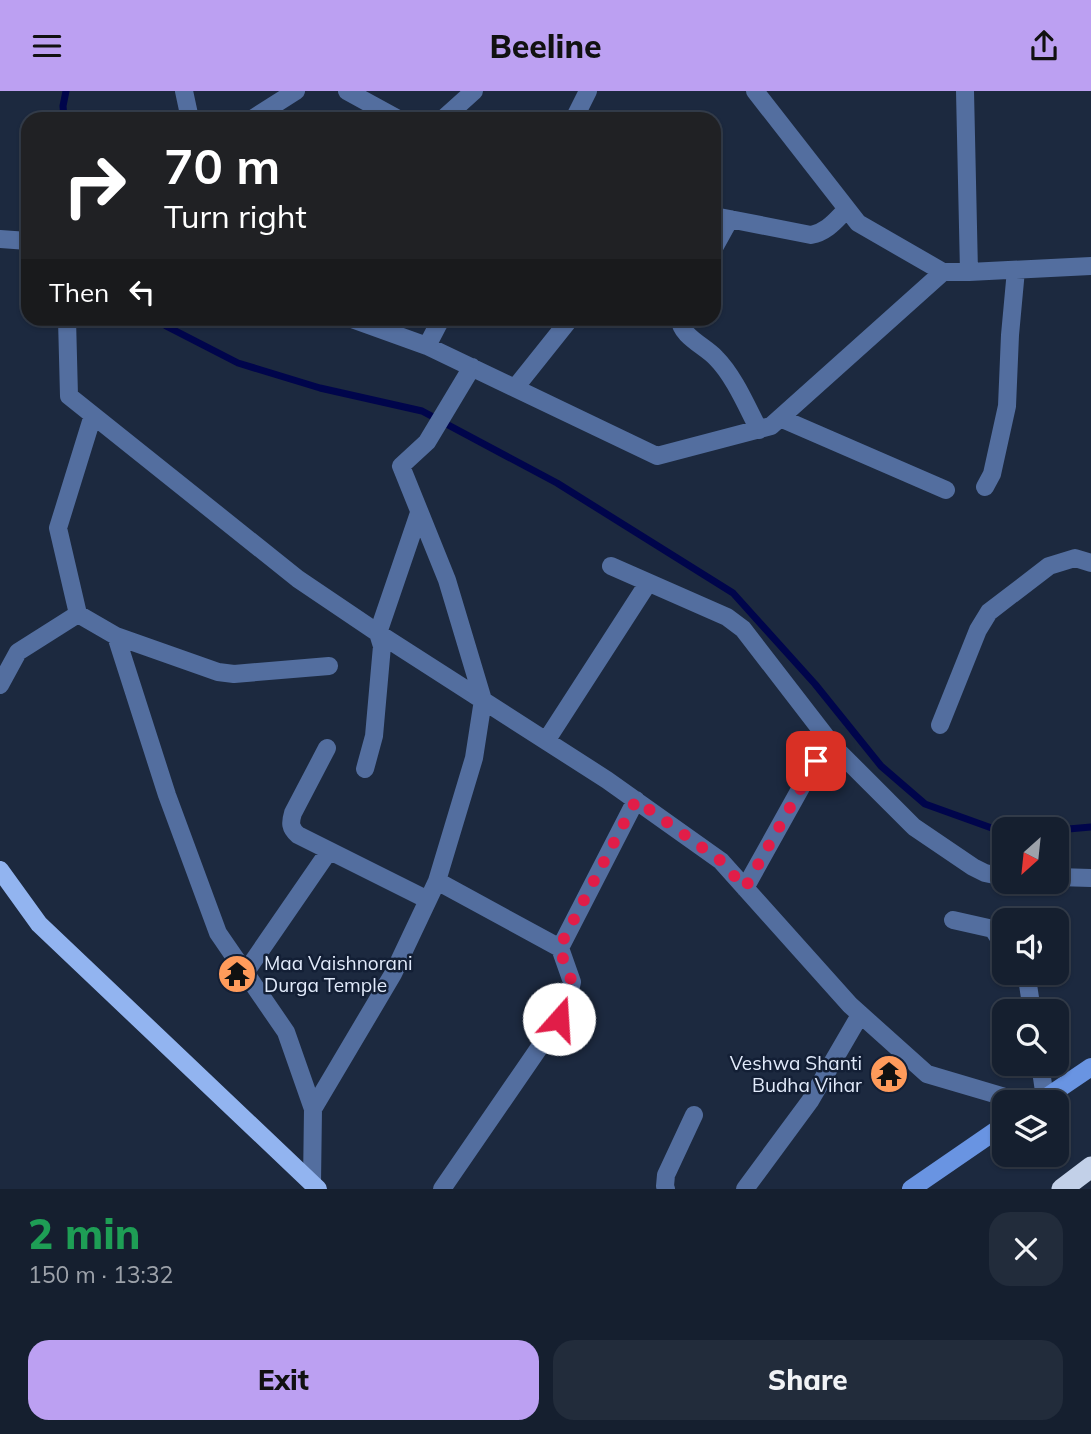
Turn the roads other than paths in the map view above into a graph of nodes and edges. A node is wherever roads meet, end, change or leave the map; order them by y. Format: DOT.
graph roads {
  1 [pos="184,91"];
  2 [pos="296,91"];
  3 [pos="347,91"];
  4 [pos="474,91"];
  5 [pos="588,91"];
  6 [pos="755,91"];
  7 [pos="965,91"];
  8 [pos="188,112"];
  9 [pos="263,112"];
  10 [pos="385,112"];
  11 [pos="451,112"];
  12 [pos="578,112"];
  13 [pos="847,209"];
  14 [pos="722,217"];
  15 [pos="0,239"];
  16 [pos="21,240"];
  17 [pos="1091,266"];
  18 [pos="1016,270"];
  19 [pos="943,272"];
  20 [pos="977,272"];
  21 [pos="67,326"];
  22 [pos="371,326"];
  23 [pos="437,326"];
  24 [pos="564,326"];
  25 [pos="680,326"];
  26 [pos="427,346"];
  27 [pos="472,367"];
  28 [pos="515,388"];
  29 [pos="93,415"];
  30 [pos="780,418"];
  31 [pos="759,430"];
  32 [pos="985,487"];
  33 [pos="946,490"];
  34 [pos="419,513"];
  35 [pos="1091,562"];
  36 [pos="611,565"];
  37 [pos="648,583"];
  38 [pos="78,614"];
  39 [pos="378,633"];
  40 [pos="116,636"];
  41 [pos="329,666"];
  42 [pos="0,685"];
  43 [pos="483,700"];
  44 [pos="940,725"];
  45 [pos="828,739"];
  46 [pos="546,741"];
  47 [pos="327,748"];
  48 [pos="365,769"];
  49 [pos="636,800"];
  50 [pos="330,851"];
  51 [pos="0,870"];
  52 [pos="992,874"];
  53 [pos="1069,877"];
  54 [pos="1091,877"];
  55 [pos="437,881"];
  56 [pos="745,888"];
  57 [pos="429,900"];
  58 [pos="953,920"];
  59 [pos="992,929"];
  60 [pos="559,948"];
  61 [pos="245,973"];
  62 [pos="860,1014"];
  63 [pos="1091,1067"];
  64 [pos="1056,1090"];
  65 [pos="992,1093"];
  66 [pos="313,1109"];
  67 [pos="694,1115"];
  68 [pos="992,1133"];
  69 [pos="1091,1167"];
  70 [pos="315,1186"];
  71 [pos="442,1189"];
  72 [pos="666,1189"];
  73 [pos="746,1189"];
  74 [pos="911,1189"];
  75 [pos="1062,1189"];
  1 -- 8 [label="street"];
  2 -- 9 [label="street"];
  3 -- 10 [label="street"];
  4 -- 11 [label="street"];
  5 -- 12 [label="street"];
  6 -- 13 [label="street"];
  7 -- 20 [label="street"];
  13 -- 14 [label="street"];
  13 -- 19 [label="street"];
  15 -- 16 [label="street"];
  17 -- 18 [label="street"];
  18 -- 20 [label="street"];
  18 -- 32 [label="street"];
  19 -- 20 [label="street"];
  19 -- 30 [label="street"];
  21 -- 29 [label="street"];
  22 -- 26 [label="street"];
  23 -- 26 [label="street"];
  24 -- 28 [label="street"];
  25 -- 31 [label="street"];
  26 -- 27 [label="street"];
  27 -- 28 [label="street"];
  27 -- 34 [label="street"];
  28 -- 31 [label="street"];
  29 -- 38 [label="street"];
  29 -- 39 [label="street"];
  30 -- 31 [label="street"];
  30 -- 33 [label="street"];
  34 -- 39 [label="street"];
  34 -- 43 [label="street"];
  35 -- 44 [label="street"];
  36 -- 37 [label="street"];
  37 -- 45 [label="street"];
  37 -- 46 [label="street"];
  38 -- 40 [label="street"];
  38 -- 42 [label="street"];
  39 -- 43 [label="street"];
  39 -- 48 [label="street"];
  40 -- 41 [label="street"];
  40 -- 61 [label="street"];
  43 -- 46 [label="street"];
  43 -- 55 [label="street"];
  45 -- 52 [label="street"];
  45 -- 56 [label="street"];
  46 -- 49 [label="street"];
  47 -- 50 [label="street"];
  49 -- 56 [label="street"];
  49 -- 60 [label="street"];
  50 -- 57 [label="street"];
  50 -- 61 [label="street"];
  51 -- 70 [label="main road"];
  53 -- 54 [label="street"];
  55 -- 57 [label="street"];
  55 -- 60 [label="street"];
  56 -- 62 [label="street"];
  57 -- 66 [label="street"];
  58 -- 59 [label="street"];
  60 -- 71 [label="street"];
  61 -- 66 [label="street"];
  62 -- 65 [label="street"];
  62 -- 73 [label="street"];
  63 -- 64 [label="street"];
  66 -- 70 [label="street"];
  67 -- 72 [label="street"];
  68 -- 74 [label="street"];
  69 -- 75 [label="highway"];
}
